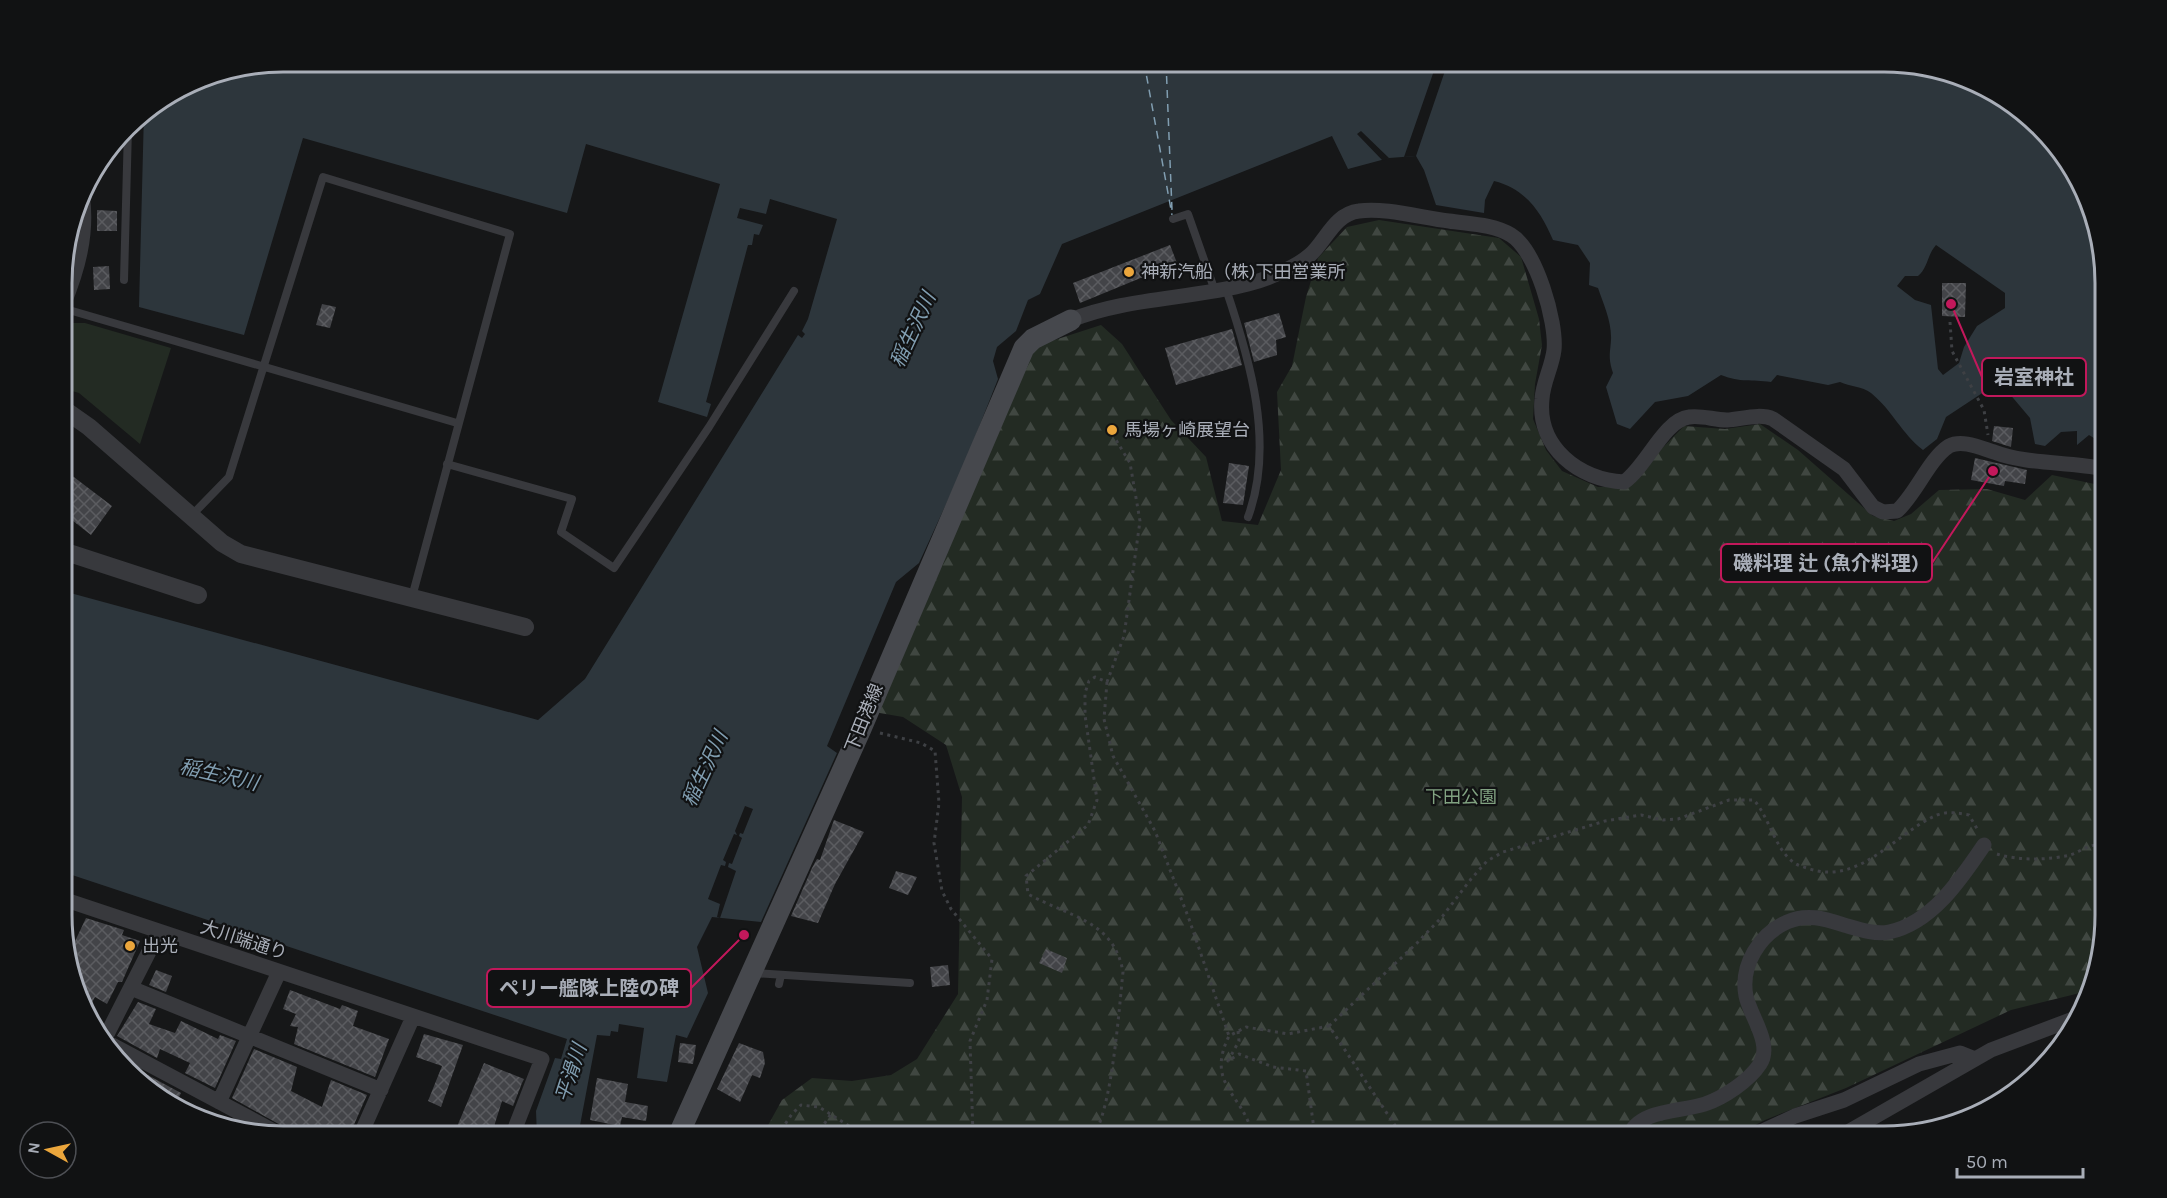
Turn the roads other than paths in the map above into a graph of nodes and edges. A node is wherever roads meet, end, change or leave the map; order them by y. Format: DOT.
graph roads {
  1 [pos="128,140"];
  2 [pos="83,216"];
  3 [pos="1173,219"];
  4 [pos="72,279"];
  5 [pos="124,280"];
  6 [pos="794,291"];
  7 [pos="1221,291"];
  8 [pos="72,309"];
  9 [pos="1071,320"];
  10 [pos="263,367"];
  11 [pos="72,415"];
  12 [pos="458,423"];
  13 [pos="447,464"];
  14 [pos="2095,468"];
  15 [pos="191,516"];
  16 [pos="1248,517"];
  17 [pos="72,554"];
  18 [pos="198,595"];
  19 [pos="411,598"];
  20 [pos="525,627"];
  21 [pos="1984,845"];
  22 [pos="72,902"];
  23 [pos="159,932"];
  24 [pos="279,972"];
  25 [pos="752,973"];
  26 [pos="781,975"];
  27 [pos="910,983"];
  28 [pos="779,984"];
  29 [pos="131,988"];
  30 [pos="413,1017"];
  31 [pos="2067,1021"];
  32 [pos="106,1029"];
  33 [pos="249,1036"];
  34 [pos="116,1044"];
  35 [pos="1975,1059"];
  36 [pos="381,1090"];
  37 [pos="219,1102"];
  38 [pos="261,1125"];
  39 [pos="365,1126"];
  40 [pos="516,1126"];
  41 [pos="683,1126"];
  42 [pos="1634,1126"];
  43 [pos="1774,1126"];
  44 [pos="1858,1126"];
  1 -- 5 [label="lane"];
  2 -- 4 [label="street"];
  3 -- 7 [label="lane"];
  6 -- 13 [label="lane"];
  7 -- 9 [label="street"];
  7 -- 14 [label="street"];
  7 -- 16 [label="lane"];
  8 -- 10 [label="lane"];
  9 -- 25 [label="main road, 下田港線"];
  10 -- 12 [label="lane"];
  10 -- 12 [label="lane"];
  10 -- 15 [label="lane"];
  11 -- 15 [label="street"];
  12 -- 13 [label="lane"];
  13 -- 19 [label="lane"];
  15 -- 19 [label="street"];
  17 -- 18 [label="street"];
  19 -- 20 [label="street"];
  21 -- 42 [label="street"];
  22 -- 23 [label="street, 大川端通り"];
  23 -- 24 [label="street, 大川端通り"];
  23 -- 29 [label="street"];
  24 -- 30 [label="street, 大川端通り"];
  24 -- 33 [label="street"];
  25 -- 26 [label="lane"];
  25 -- 41 [label="main road, 下田港線"];
  26 -- 27 [label="lane"];
  26 -- 28 [label="lane"];
  29 -- 32 [label="street"];
  29 -- 33 [label="street"];
  30 -- 36 [label="street"];
  30 -- 40 [label="street, 大川端通り"];
  31 -- 35 [label="street"];
  33 -- 36 [label="street"];
  33 -- 37 [label="street"];
  34 -- 37 [label="street"];
  35 -- 43 [label="street"];
  35 -- 44 [label="street"];
  36 -- 39 [label="street"];
  37 -- 38 [label="street"];
}
